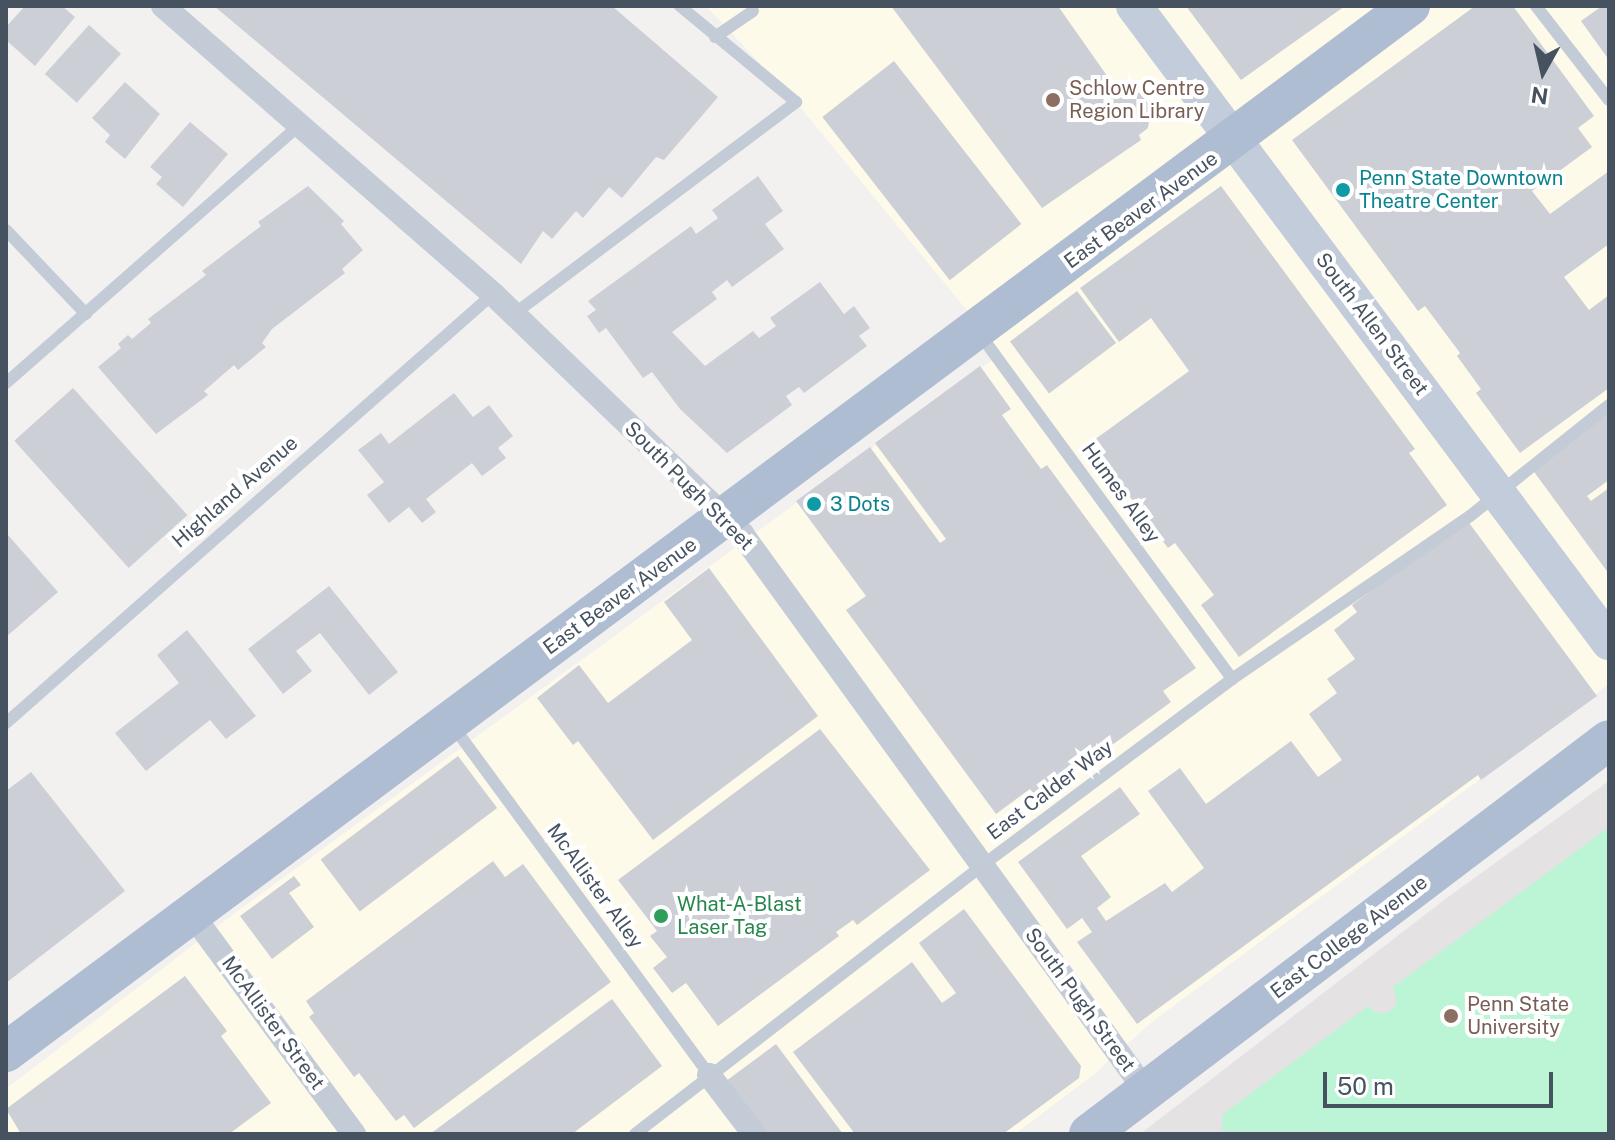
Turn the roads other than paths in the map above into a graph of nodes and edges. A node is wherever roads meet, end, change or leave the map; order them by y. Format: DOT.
graph roads {
  1 [pos="163,6"];
  2 [pos="680,6"];
  3 [pos="1134,6"];
  4 [pos="1410,6"];
  5 [pos="1536,6"];
  6 [pos="753,11"];
  7 [pos="715,37"];
  8 [pos="1609,100"];
  9 [pos="299,126"];
  10 [pos="1235,141"];
  11 [pos="6,230"];
  12 [pos="493,294"];
  13 [pos="86,314"];
  14 [pos="514,314"];
  15 [pos="977,330"];
  16 [pos="6,383"];
  17 [pos="1609,405"];
  18 [pos="1498,492"];
  19 [pos="726,518"];
  20 [pos="1609,642"];
  21 [pos="1232,679"];
  22 [pos="449,721"];
  23 [pos="6,723"];
  24 [pos="1609,740"];
  25 [pos="984,864"];
  26 [pos="191,913"];
  27 [pos="6,1052"];
  28 [pos="709,1075"];
  29 [pos="1146,1091"];
  30 [pos="354,1134"];
  31 [pos="635,1134"];
  32 [pos="754,1134"];
  33 [pos="1089,1134"];
  1 -- 9 [label="street, South Pugh Street"];
  2 -- 7 [label="lane"];
  3 -- 10 [label="street, South Allen Street"];
  4 -- 10 [label="main road, East Beaver Avenue"];
  5 -- 8 [label="lane"];
  6 -- 7 [label="lane"];
  7 -- 14 [label="lane"];
  9 -- 12 [label="street, South Pugh Street"];
  9 -- 13 [label="lane"];
  10 -- 15 [label="main road, East Beaver Avenue"];
  10 -- 18 [label="street, South Allen Street"];
  11 -- 13 [label="lane"];
  12 -- 14 [label="street, South Pugh Street"];
  12 -- 23 [label="lane, Highland Avenue"];
  13 -- 16 [label="lane"];
  14 -- 19 [label="street, South Pugh Street"];
  15 -- 19 [label="main road, East Beaver Avenue"];
  15 -- 21 [label="lane, Humes Alley"];
  17 -- 18 [label="lane, East Calder Way"];
  18 -- 20 [label="street, South Allen Street"];
  18 -- 21 [label="lane, East Calder Way"];
  19 -- 22 [label="main road, East Beaver Avenue"];
  19 -- 25 [label="street, South Pugh Street"];
  21 -- 25 [label="lane, East Calder Way"];
  22 -- 26 [label="main road, East Beaver Avenue"];
  22 -- 28 [label="lane, McAllister Alley"];
  24 -- 29 [label="main road, East College Avenue"];
  25 -- 28 [label="lane, East Calder Way"];
  25 -- 29 [label="street, South Pugh Street"];
  26 -- 27 [label="main road, East Beaver Avenue"];
  26 -- 30 [label="street, McAllister Street"];
  28 -- 31 [label="lane, East Calder Way"];
  28 -- 32 [label="street"];
  29 -- 33 [label="main road, East College Avenue"];
}
